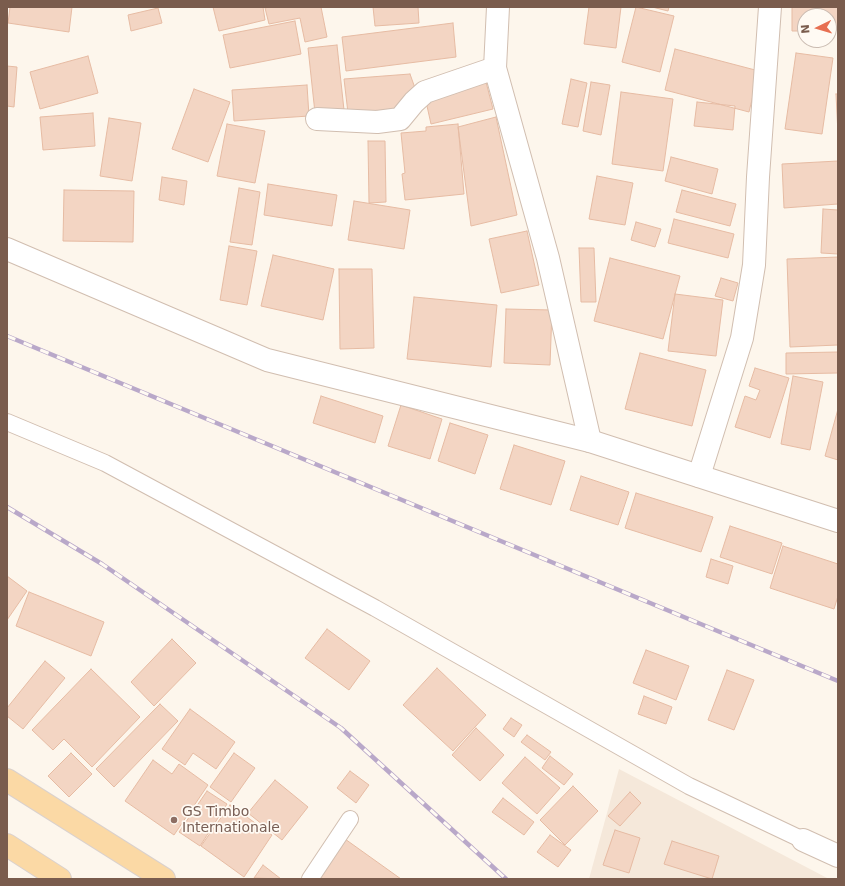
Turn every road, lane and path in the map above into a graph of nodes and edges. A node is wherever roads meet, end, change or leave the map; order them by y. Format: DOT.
graph roads {
  1 [pos="498,7"];
  2 [pos="770,7"];
  3 [pos="495,68"];
  4 [pos="317,119"];
  5 [pos="7,249"];
  6 [pos="7,422"];
  7 [pos="590,441"];
  8 [pos="699,476"];
  9 [pos="838,521"];
  10 [pos="7,780"];
  11 [pos="350,819"];
  12 [pos="803,840"];
  13 [pos="7,845"];
  14 [pos="838,856"];
  15 [pos="60,879"];
  16 [pos="164,879"];
  17 [pos="310,879"];
  1 -- 3 [label="street"];
  2 -- 8 [label="street"];
  3 -- 4 [label="street"];
  3 -- 7 [label="street"];
  5 -- 7 [label="street"];
  6 -- 12 [label="lane"];
  7 -- 8 [label="street"];
  8 -- 9 [label="street"];
  10 -- 16 [label="main road"];
  11 -- 17 [label="lane"];
  12 -- 14 [label="street"];
  13 -- 15 [label="main road"];
}
